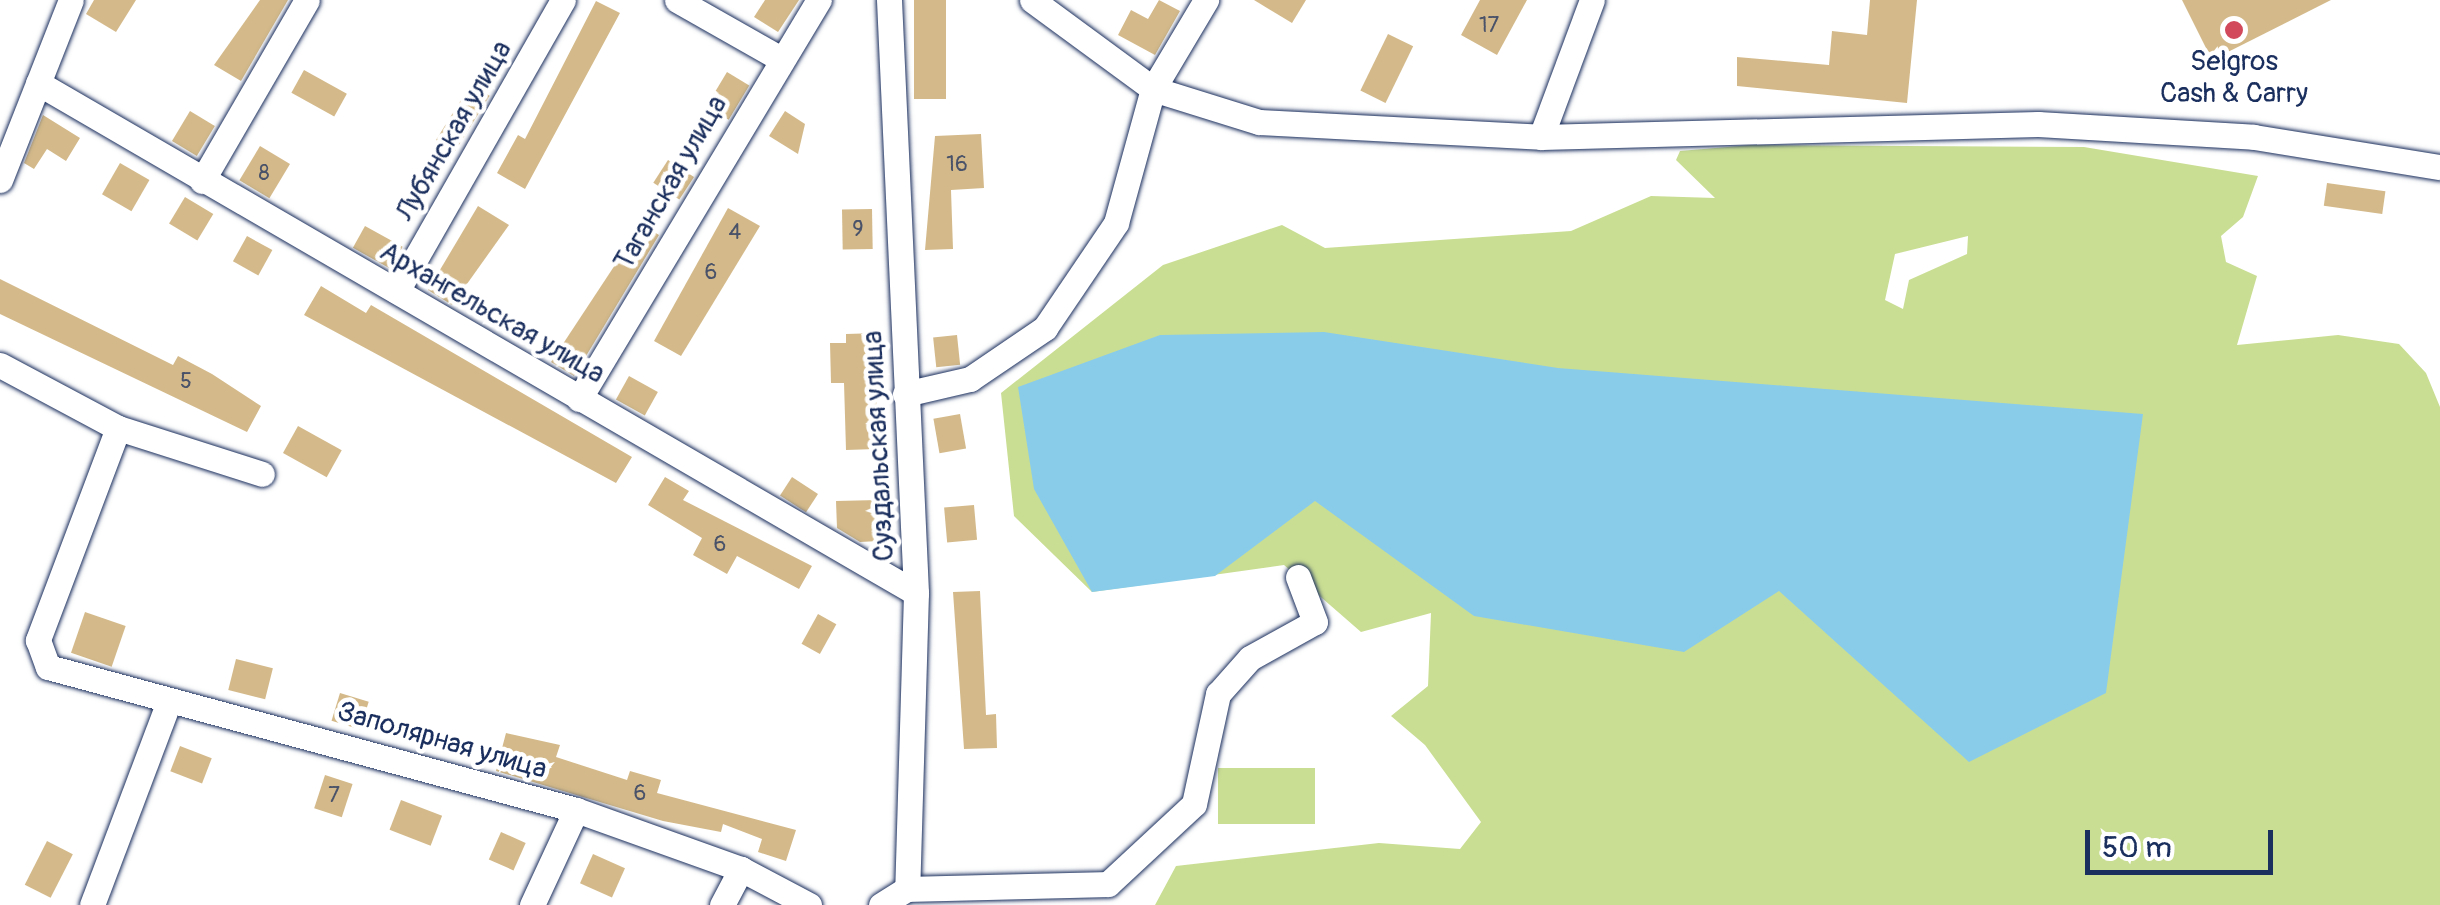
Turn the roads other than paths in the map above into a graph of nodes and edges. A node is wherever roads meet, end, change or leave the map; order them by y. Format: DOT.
graph roads {
  1 [pos="71,0"];
  2 [pos="307,0"];
  3 [pos="563,0"];
  4 [pos="678,0"];
  5 [pos="819,0"];
  6 [pos="889,0"];
  7 [pos="1032,0"];
  8 [pos="1206,0"];
  9 [pos="1592,0"];
  10 [pos="779,58"];
  11 [pos="38,83"];
  12 [pos="1153,89"];
  13 [pos="1541,137"];
  14 [pos="2440,166"];
  15 [pos="0,180"];
  16 [pos="202,181"];
  17 [pos="397,292"];
  18 [pos="0,365"];
  19 [pos="905,394"];
  20 [pos="579,398"];
  21 [pos="118,428"];
  22 [pos="262,474"];
  23 [pos="1298,577"];
  24 [pos="916,593"];
  25 [pos="169,701"];
  26 [pos="576,810"];
  27 [pos="742,870"];
  28 [pos="907,890"];
  29 [pos="1112,895"];
  30 [pos="92,905"];
  31 [pos="532,905"];
  32 [pos="722,905"];
  33 [pos="809,905"];
  34 [pos="882,905"];
  1 -- 11 [label="street"];
  2 -- 16 [label="street"];
  3 -- 17 [label="street, Лубянская улица"];
  4 -- 10 [label="street"];
  5 -- 10 [label="street, Таганская улица"];
  6 -- 19 [label="street, Суздальская улица"];
  7 -- 12 [label="street"];
  8 -- 12 [label="street"];
  9 -- 13 [label="street"];
  10 -- 20 [label="street, Таганская улица"];
  11 -- 15 [label="street"];
  11 -- 16 [label="street, Архангельская улица"];
  12 -- 13 [label="street"];
  12 -- 19 [label="street"];
  13 -- 14 [label="street"];
  16 -- 17 [label="street, Архангельская улица"];
  17 -- 20 [label="street, Архангельская улица"];
  18 -- 21 [label="street"];
  19 -- 24 [label="street, Суздальская улица"];
  20 -- 24 [label="street, Архангельская улица"];
  21 -- 22 [label="street"];
  21 -- 25 [label="street, Заполярная улица"];
  23 -- 29 [label="street"];
  24 -- 28 [label="street, Суздальская улица"];
  25 -- 26 [label="street, Заполярная улица"];
  25 -- 30 [label="street"];
  26 -- 27 [label="street, Заполярная улица"];
  26 -- 31 [label="street"];
  27 -- 32 [label="street"];
  27 -- 33 [label="street, Заполярная улица"];
  28 -- 29 [label="street"];
  28 -- 34 [label="street"];
}
